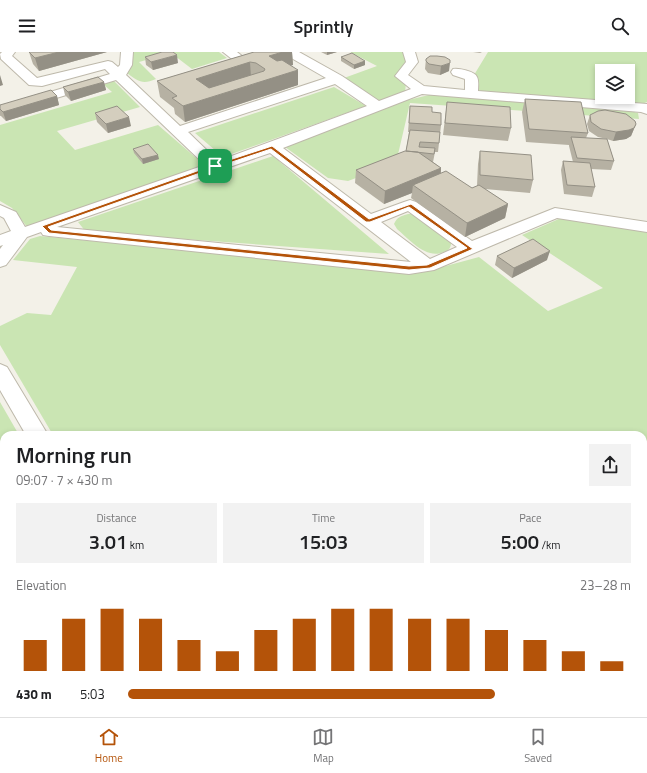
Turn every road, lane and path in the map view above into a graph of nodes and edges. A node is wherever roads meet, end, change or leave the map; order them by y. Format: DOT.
graph roads {
  1 [pos="9,52"];
  2 [pos="127,52"];
  3 [pos="229,52"];
  4 [pos="290,52"];
  5 [pos="409,52"];
  6 [pos="255,56"];
  7 [pos="241,60"];
  8 [pos="226,64"];
  9 [pos="457,72"];
  10 [pos="119,75"];
  11 [pos="337,79"];
  12 [pos="152,87"];
  13 [pos="422,90"];
  14 [pos="137,91"];
  15 [pos="472,94"];
  16 [pos="378,107"];
  17 [pos="647,109"];
  18 [pos="0,111"];
  19 [pos="178,131"];
  20 [pos="272,147"];
  21 [pos="215,166"];
  22 [pos="0,210"];
  23 [pos="368,221"];
  24 [pos="45,226"];
  25 [pos="647,227"];
  26 [pos="21,234"];
  27 [pos="0,241"];
  28 [pos="471,249"];
  29 [pos="0,261"];
  30 [pos="428,266"];
  31 [pos="0,372"];
  32 [pos="35,431"];
  1 -- 10 [label="lane"];
  2 -- 10 [label="lane"];
  3 -- 7 [label="lane"];
  4 -- 11 [label="lane"];
  5 -- 13 [label="lane"];
  6 -- 7 [label="lane"];
  7 -- 8 [label="lane"];
  9 -- 15 [label="lane"];
  10 -- 14 [label="lane"];
  10 -- 18 [label="lane"];
  11 -- 16 [label="lane"];
  11 -- 19 [label="lane"];
  12 -- 14 [label="lane"];
  13 -- 15 [label="lane"];
  13 -- 16 [label="lane"];
  14 -- 19 [label="lane"];
  15 -- 17 [label="lane"];
  16 -- 20 [label="lane"];
  19 -- 21 [label="lane"];
  20 -- 21 [label="lane"];
  20 -- 23 [label="lane"];
  21 -- 24 [label="lane"];
  22 -- 26 [label="lane"];
  23 -- 28 [label="lane"];
  23 -- 30 [label="lane"];
  24 -- 26 [label="lane"];
  24 -- 30 [label="lane"];
  25 -- 28 [label="lane"];
  26 -- 27 [label="lane"];
  26 -- 29 [label="lane"];
  28 -- 30 [label="lane"];
  31 -- 32 [label="lane"];
}
